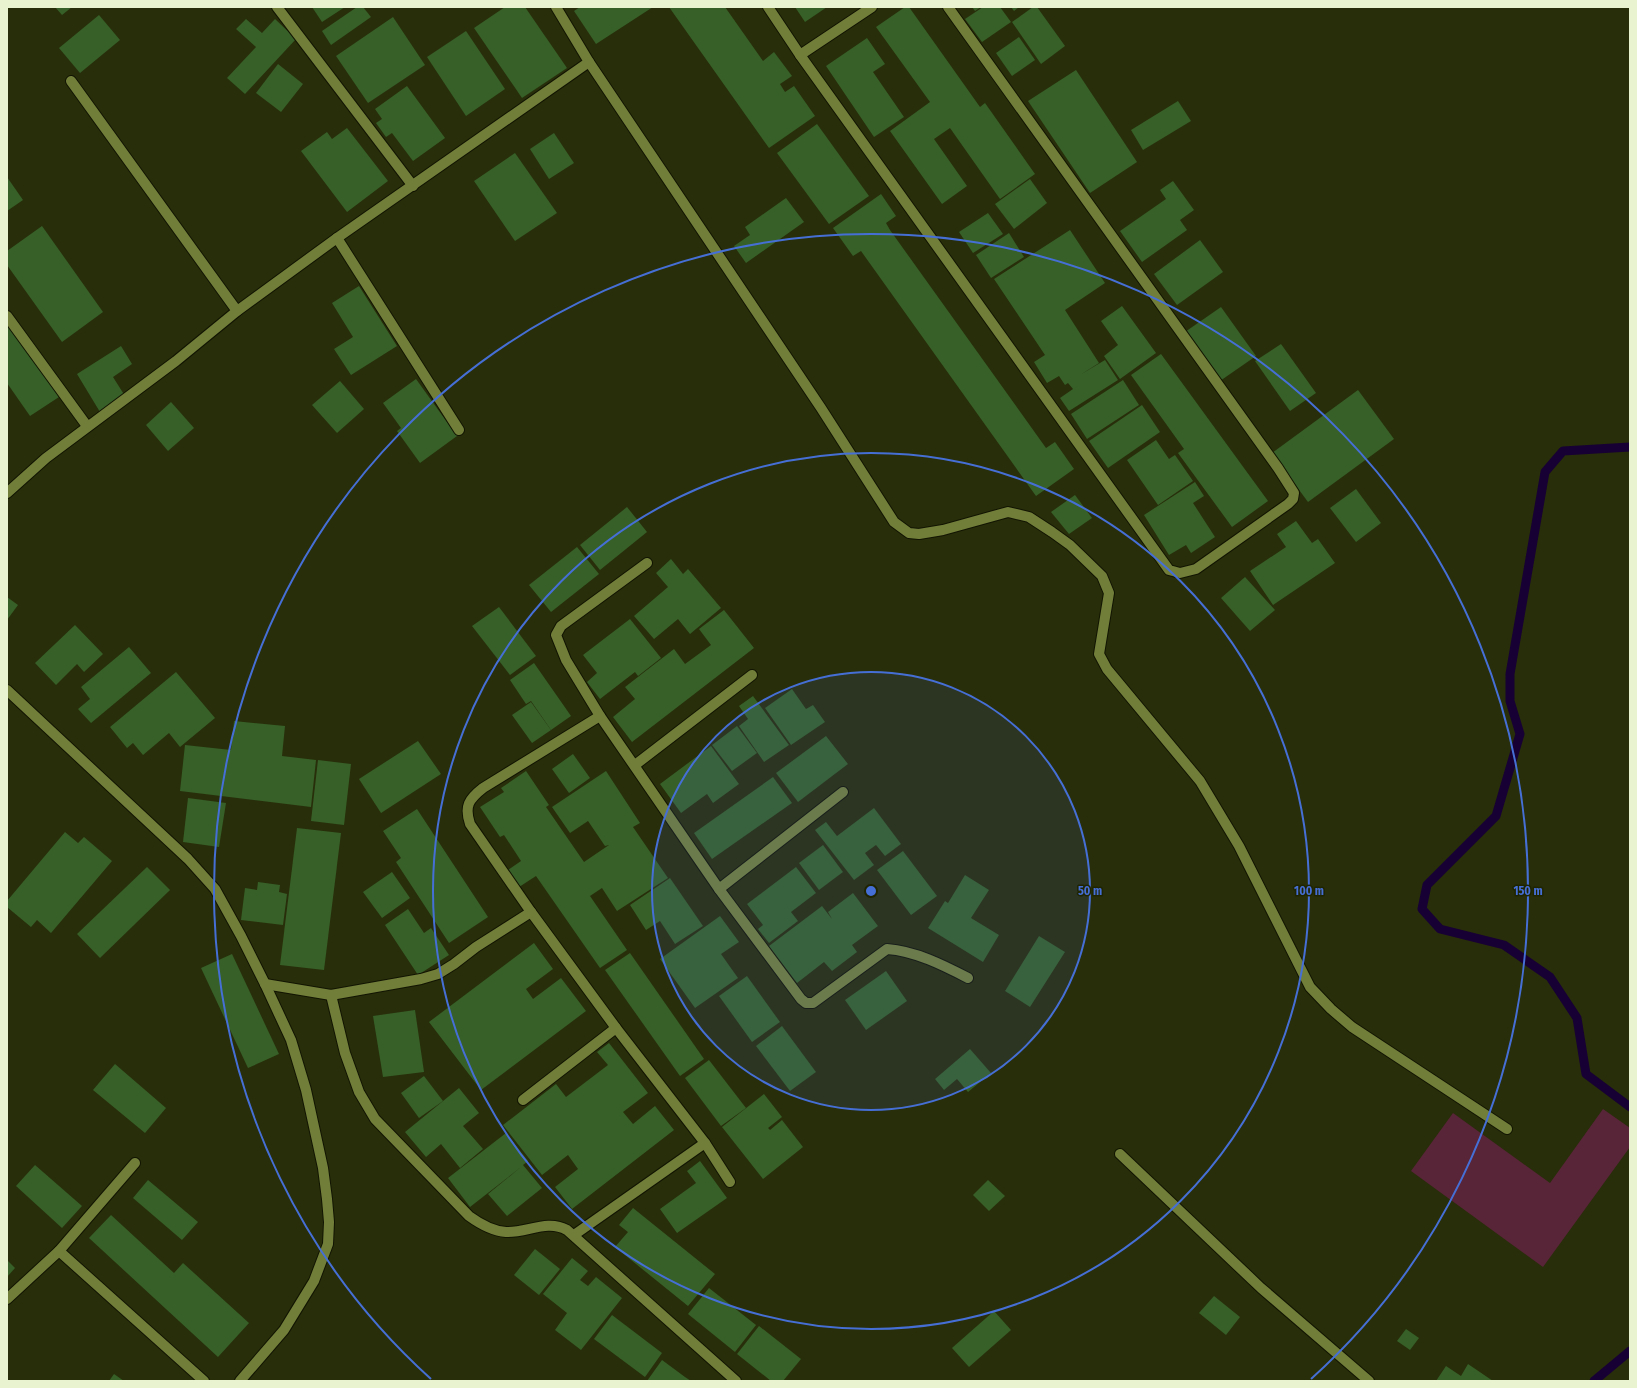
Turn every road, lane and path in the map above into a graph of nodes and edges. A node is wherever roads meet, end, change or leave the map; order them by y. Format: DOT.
graph roads {
  1 [pos="277,7"];
  2 [pos="556,7"];
  3 [pos="768,7"];
  4 [pos="872,7"];
  5 [pos="948,7"];
  6 [pos="800,55"];
  7 [pos="589,62"];
  8 [pos="71,81"];
  9 [pos="413,186"];
  10 [pos="337,238"];
  11 [pos="237,311"];
  12 [pos="7,316"];
  13 [pos="87,426"];
  14 [pos="459,430"];
  15 [pos="7,493"];
  16 [pos="647,563"];
  17 [pos="752,675"];
  18 [pos="7,690"];
  19 [pos="600,716"];
  20 [pos="635,765"];
  21 [pos="843,792"];
  22 [pos="719,889"];
  23 [pos="531,912"];
  24 [pos="968,978"];
  25 [pos="265,984"];
  26 [pos="331,995"];
  27 [pos="616,1028"];
  28 [pos="523,1100"];
  29 [pos="1507,1129"];
  30 [pos="705,1143"];
  31 [pos="1120,1154"];
  32 [pos="134,1163"];
  33 [pos="730,1182"];
  34 [pos="574,1234"];
  35 [pos="59,1251"];
  36 [pos="7,1299"];
  37 [pos="204,1381"];
  38 [pos="240,1381"];
  39 [pos="736,1381"];
  40 [pos="1369,1381"];
  1 -- 9 [label="street"];
  2 -- 7 [label="street"];
  3 -- 6 [label="street"];
  4 -- 6 [label="street"];
  5 -- 6 [label="street"];
  7 -- 9 [label="street"];
  7 -- 29 [label="street"];
  8 -- 11 [label="street"];
  9 -- 10 [label="street"];
  10 -- 11 [label="street"];
  10 -- 14 [label="street"];
  11 -- 13 [label="street"];
  12 -- 13 [label="street"];
  13 -- 15 [label="street"];
  16 -- 19 [label="street"];
  17 -- 20 [label="street"];
  18 -- 25 [label="street"];
  19 -- 20 [label="street"];
  19 -- 23 [label="street"];
  20 -- 22 [label="street"];
  21 -- 22 [label="street"];
  22 -- 24 [label="street"];
  23 -- 26 [label="street"];
  23 -- 27 [label="street"];
  25 -- 26 [label="street"];
  25 -- 38 [label="street"];
  26 -- 34 [label="street"];
  27 -- 28 [label="street"];
  27 -- 30 [label="street"];
  30 -- 33 [label="street"];
  30 -- 34 [label="street"];
  31 -- 40 [label="street"];
  32 -- 35 [label="street"];
  34 -- 39 [label="street"];
  35 -- 36 [label="street"];
  35 -- 37 [label="street"];
}
